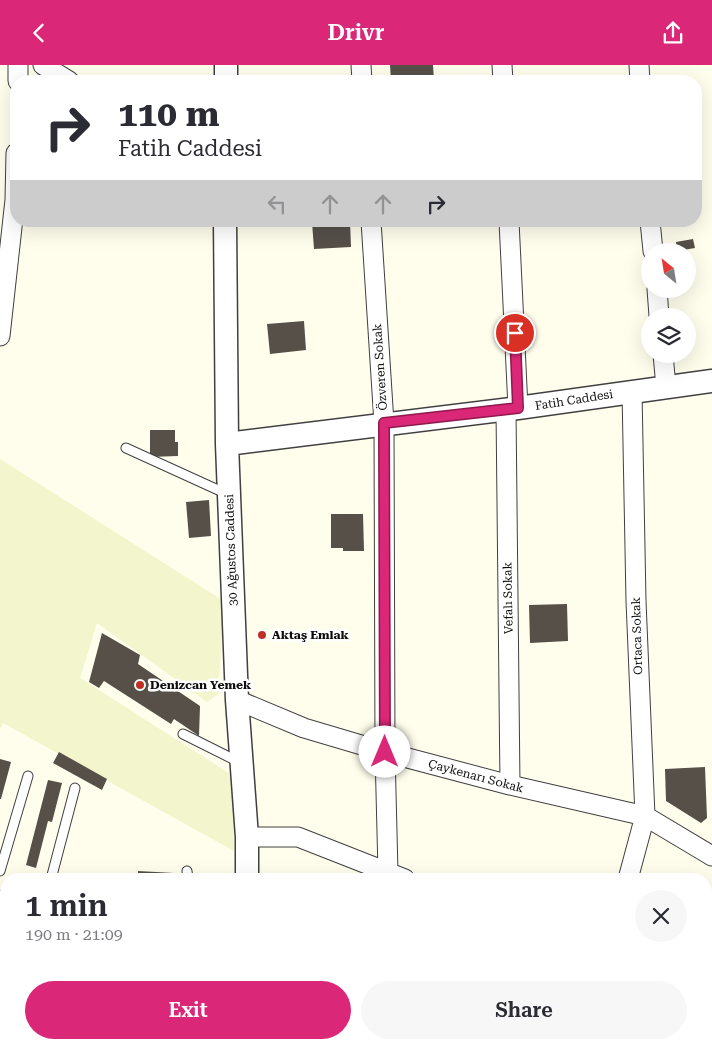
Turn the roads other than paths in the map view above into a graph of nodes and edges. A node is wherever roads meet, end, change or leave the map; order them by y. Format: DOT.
graph roads {
  1 [pos="42,65"];
  2 [pos="59,75"];
  3 [pos="12,227"];
  4 [pos="225,227"];
  5 [pos="371,227"];
  6 [pos="510,227"];
  7 [pos="651,227"];
  8 [pos="652,243"];
  9 [pos="0,336"];
  10 [pos="664,363"];
  11 [pos="712,381"];
  12 [pos="666,387"];
  13 [pos="632,391"];
  14 [pos="512,409"];
  15 [pos="384,423"];
  16 [pos="227,444"];
  17 [pos="126,447"];
  18 [pos="229,495"];
  19 [pos="237,701"];
  20 [pos="183,734"];
  21 [pos="385,752"];
  22 [pos="241,764"];
  23 [pos="28,776"];
  24 [pos="510,785"];
  25 [pos="76,789"];
  26 [pos="645,816"];
  27 [pos="247,837"];
  28 [pos="712,856"];
  29 [pos="0,871"];
  30 [pos="388,872"];
  31 [pos="53,873"];
  32 [pos="247,873"];
  33 [pos="630,873"];
  1 -- 2 [label="street"];
  3 -- 9 [label="street"];
  4 -- 16 [label="street, 30 Ağustos Caddesi"];
  5 -- 15 [label="street, Özveren Sokak"];
  6 -- 14 [label="street, Vefalı Sokak"];
  7 -- 8 [label="street"];
  10 -- 12 [label="street"];
  11 -- 12 [label="street, Fatih Caddesi"];
  12 -- 13 [label="street, Fatih Caddesi"];
  13 -- 14 [label="street, Fatih Caddesi"];
  13 -- 26 [label="street, Ortaca Sokak"];
  14 -- 15 [label="street, Fatih Caddesi"];
  14 -- 24 [label="street, Vefalı Sokak"];
  15 -- 16 [label="street, Fatih Caddesi"];
  15 -- 21 [label="street, Özveren Sokak"];
  16 -- 18 [label="street, 30 Ağustos Caddesi"];
  17 -- 18 [label="lane"];
  18 -- 19 [label="street, 30 Ağustos Caddesi"];
  19 -- 21 [label="street, Çaykenarı Sokak"];
  19 -- 22 [label="street, 30 Ağustos Caddesi"];
  20 -- 22 [label="lane"];
  21 -- 24 [label="street, Çaykenarı Sokak"];
  21 -- 30 [label="street, Özveren Sokak"];
  22 -- 27 [label="street, 30 Ağustos Caddesi"];
  23 -- 29 [label="lane"];
  24 -- 26 [label="street, Çaykenarı Sokak"];
  25 -- 31 [label="lane"];
  26 -- 28 [label="street, Çaykenarı Sokak"];
  26 -- 33 [label="street, Ortaca Sokak"];
  27 -- 30 [label="street"];
  27 -- 32 [label="street, 30 Ağustos Caddesi"];
}
